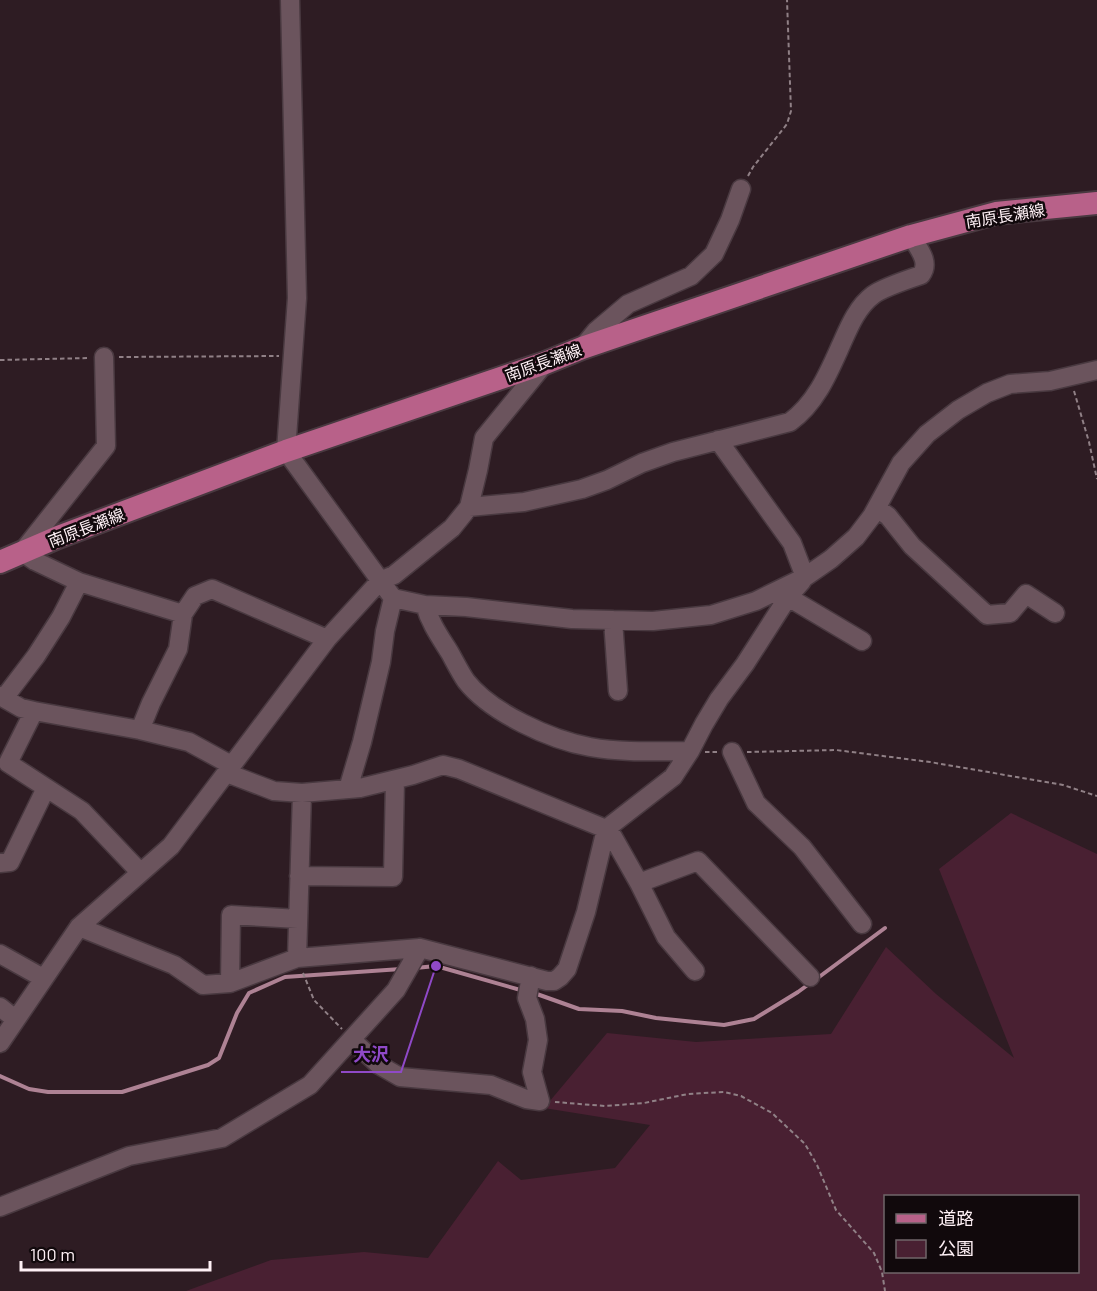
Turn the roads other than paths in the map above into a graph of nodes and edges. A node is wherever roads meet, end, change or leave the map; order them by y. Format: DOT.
graph roads {
  1 [pos="290,0"];
  2 [pos="741,189"];
  3 [pos="1097,203"];
  4 [pos="911,236"];
  5 [pos="582,348"];
  6 [pos="104,357"];
  7 [pos="545,363"];
  8 [pos="1097,370"];
  9 [pos="718,440"];
  10 [pos="286,451"];
  11 [pos="469,507"];
  12 [pos="877,508"];
  13 [pos="22,552"];
  14 [pos="0,562"];
  15 [pos="805,577"];
  16 [pos="380,581"];
  17 [pos="79,582"];
  18 [pos="788,597"];
  19 [pos="393,598"];
  20 [pos="425,605"];
  21 [pos="1055,613"];
  22 [pos="183,614"];
  23 [pos="613,620"];
  24 [pos="327,639"];
  25 [pos="862,641"];
  26 [pos="618,691"];
  27 [pos="2,697"];
  28 [pos="34,711"];
  29 [pos="140,730"];
  30 [pos="690,751"];
  31 [pos="732,752"];
  32 [pos="229,768"];
  33 [pos="395,780"];
  34 [pos="46,788"];
  35 [pos="348,789"];
  36 [pos="302,793"];
  37 [pos="606,829"];
  38 [pos="0,863"];
  39 [pos="140,872"];
  40 [pos="299,876"];
  41 [pos="639,883"];
  42 [pos="298,919"];
  43 [pos="862,924"];
  44 [pos="79,927"];
  45 [pos="420,948"];
  46 [pos="0,954"];
  47 [pos="297,958"];
  48 [pos="695,971"];
  49 [pos="531,976"];
  50 [pos="810,977"];
  51 [pos="43,978"];
  52 [pos="230,983"];
  53 [pos="0,1007"];
  54 [pos="15,1019"];
  55 [pos="352,1040"];
  56 [pos="0,1043"];
  57 [pos="0,1207"];
  1 -- 10 [label="street"];
  2 -- 5 [label="street"];
  3 -- 4 [label="main road, 南原長瀬線"];
  4 -- 5 [label="main road, 南原長瀬線"];
  4 -- 9 [label="street"];
  5 -- 7 [label="main road, 南原長瀬線"];
  6 -- 13 [label="street"];
  7 -- 10 [label="main road, 南原長瀬線"];
  7 -- 11 [label="street"];
  8 -- 12 [label="street"];
  9 -- 11 [label="street"];
  9 -- 15 [label="street"];
  10 -- 13 [label="main road, 南原長瀬線"];
  10 -- 16 [label="street"];
  11 -- 16 [label="street"];
  12 -- 15 [label="street"];
  12 -- 21 [label="street"];
  13 -- 14 [label="main road, 南原長瀬線"];
  13 -- 17 [label="street"];
  15 -- 18 [label="street"];
  15 -- 23 [label="street"];
  16 -- 19 [label="street"];
  16 -- 24 [label="street"];
  17 -- 22 [label="street"];
  17 -- 27 [label="street"];
  18 -- 25 [label="street"];
  18 -- 30 [label="street"];
  19 -- 20 [label="street"];
  19 -- 35 [label="street"];
  20 -- 23 [label="street"];
  20 -- 30 [label="street"];
  22 -- 24 [label="street"];
  22 -- 29 [label="street"];
  23 -- 26 [label="street"];
  24 -- 32 [label="street"];
  27 -- 28 [label="street"];
  28 -- 29 [label="street"];
  28 -- 34 [label="street"];
  29 -- 32 [label="street"];
  30 -- 37 [label="street"];
  31 -- 43 [label="street"];
  32 -- 36 [label="street"];
  32 -- 39 [label="street"];
  33 -- 35 [label="street"];
  33 -- 37 [label="street"];
  33 -- 40 [label="street"];
  34 -- 38 [label="street"];
  34 -- 39 [label="street"];
  35 -- 36 [label="street"];
  36 -- 40 [label="street"];
  37 -- 41 [label="street"];
  37 -- 49 [label="street"];
  39 -- 44 [label="street"];
  40 -- 42 [label="street"];
  41 -- 48 [label="street"];
  41 -- 50 [label="street"];
  42 -- 47 [label="street"];
  42 -- 52 [label="street"];
  44 -- 51 [label="street"];
  44 -- 52 [label="street"];
  45 -- 47 [label="street"];
  45 -- 49 [label="street"];
  45 -- 55 [label="street"];
  46 -- 51 [label="street"];
  47 -- 52 [label="street"];
  49 -- 55 [label="street"];
  51 -- 54 [label="street"];
  53 -- 54 [label="street"];
  54 -- 56 [label="street"];
  55 -- 57 [label="street"];
}
